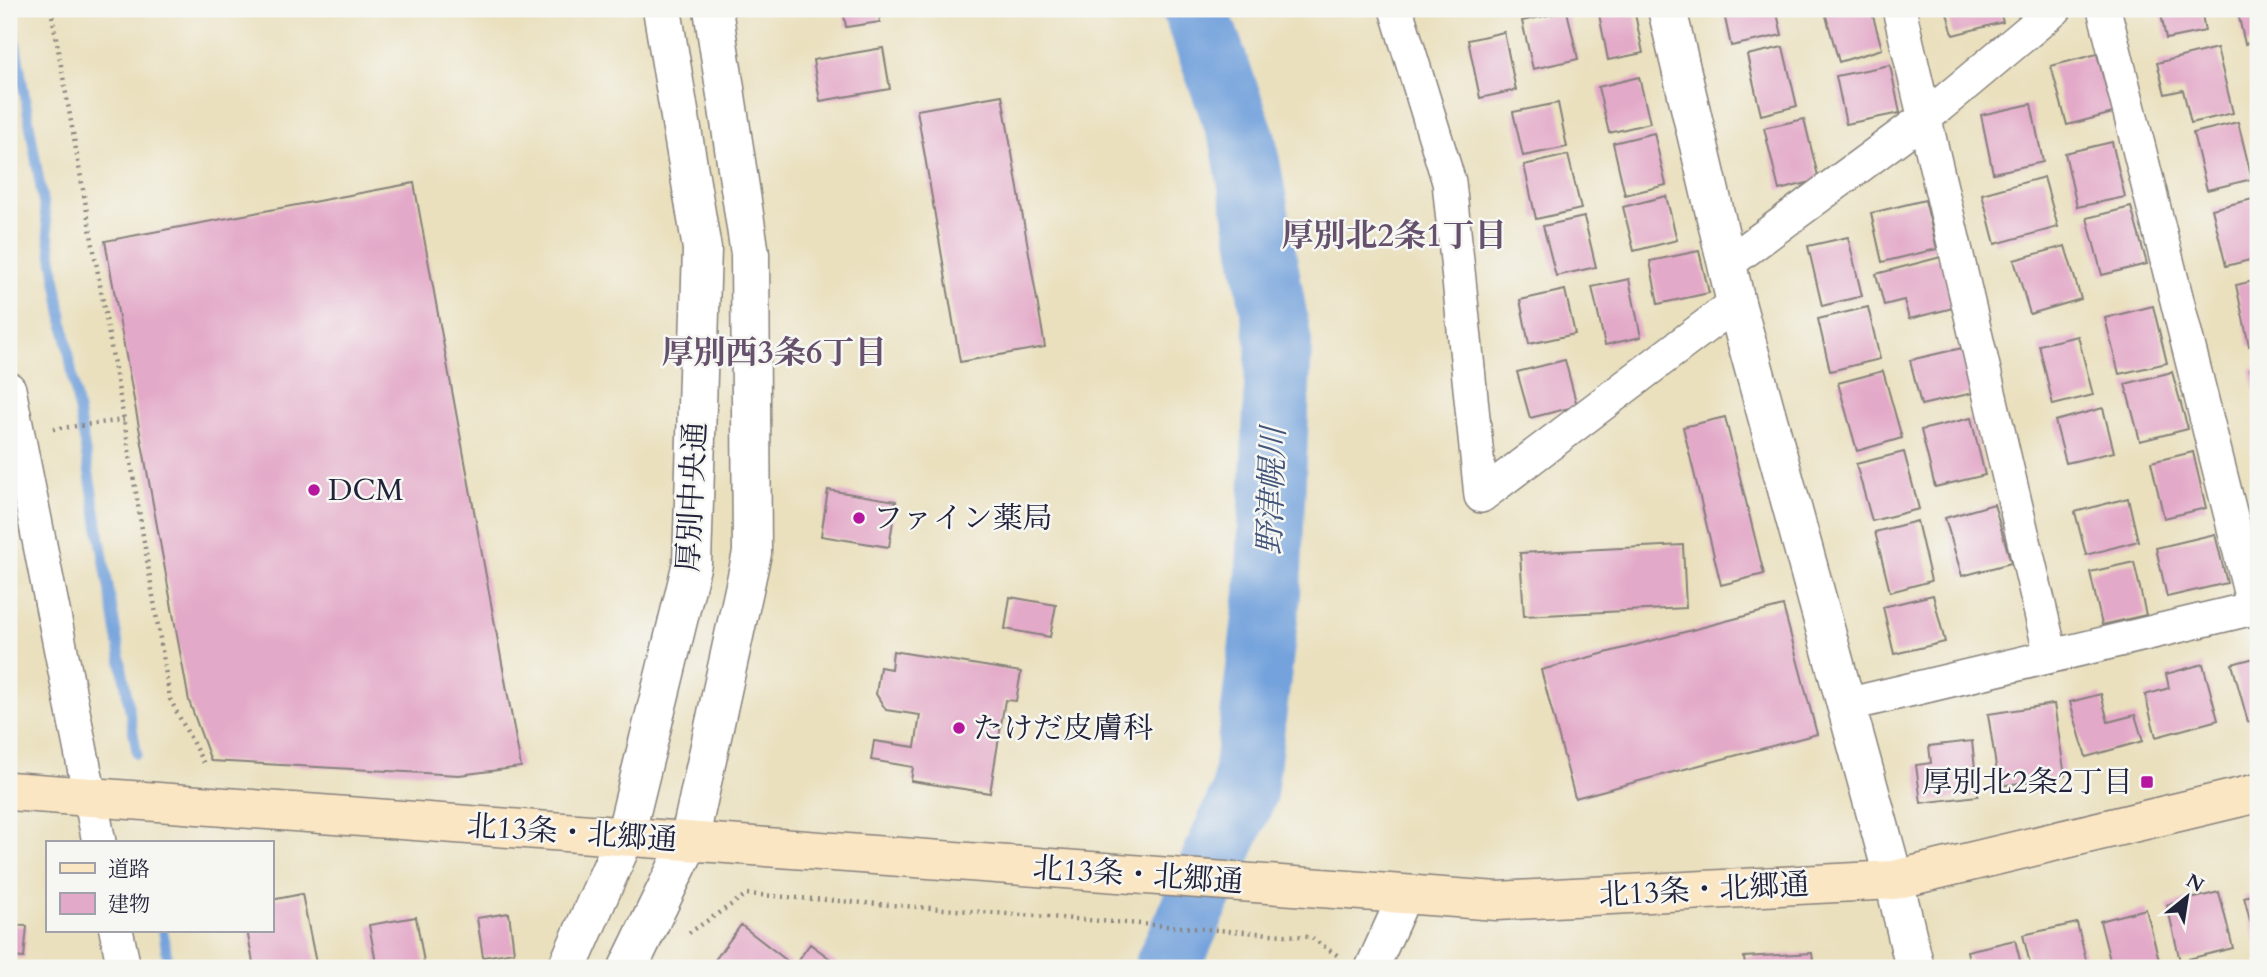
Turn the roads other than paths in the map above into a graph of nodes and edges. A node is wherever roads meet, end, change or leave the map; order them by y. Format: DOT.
graph roads {
  1 [pos="662,9"];
  2 [pos="713,9"];
  3 [pos="1396,9"];
  4 [pos="1667,9"];
  5 [pos="1899,9"];
  6 [pos="2055,9"];
  7 [pos="2104,9"];
  8 [pos="1926,117"];
  9 [pos="1727,264"];
  10 [pos="1736,303"];
  11 [pos="9,389"];
  12 [pos="13,430"];
  13 [pos="2256,607"];
  14 [pos="2051,656"];
  15 [pos="1846,705"];
  16 [pos="9,791"];
  17 [pos="2258,793"];
  18 [pos="91,797"];
  19 [pos="625,837"];
  20 [pos="99,841"];
  21 [pos="690,842"];
  22 [pos="1894,880"];
  23 [pos="1405,895"];
  24 [pos="116,932"];
  25 [pos="124,968"];
  26 [pos="567,968"];
  27 [pos="628,968"];
  28 [pos="1372,968"];
  29 [pos="1915,968"];
  1 -- 19 [label="street, 厚別中央通"];
  2 -- 21 [label="street, 厚別中央通"];
  3 -- 10 [label="street"];
  4 -- 9 [label="street"];
  5 -- 8 [label="street"];
  6 -- 8 [label="street"];
  7 -- 13 [label="street"];
  8 -- 9 [label="street"];
  8 -- 14 [label="street"];
  9 -- 10 [label="street"];
  10 -- 15 [label="street"];
  11 -- 12 [label="street"];
  12 -- 18 [label="street"];
  13 -- 14 [label="street"];
  14 -- 15 [label="street"];
  15 -- 22 [label="street"];
  16 -- 18 [label="main road, 北13条・北郷通"];
  17 -- 22 [label="main road, 北13条・北郷通"];
  18 -- 19 [label="main road, 北13条・北郷通"];
  18 -- 20 [label="street"];
  19 -- 21 [label="main road, 北13条・北郷通"];
  19 -- 26 [label="street, 厚別中央通"];
  21 -- 23 [label="main road, 北13条・北郷通"];
  21 -- 27 [label="street, 厚別中央通"];
  22 -- 23 [label="main road, 北13条・北郷通"];
  22 -- 29 [label="street"];
  23 -- 28 [label="street"];
  24 -- 25 [label="street"];
}
